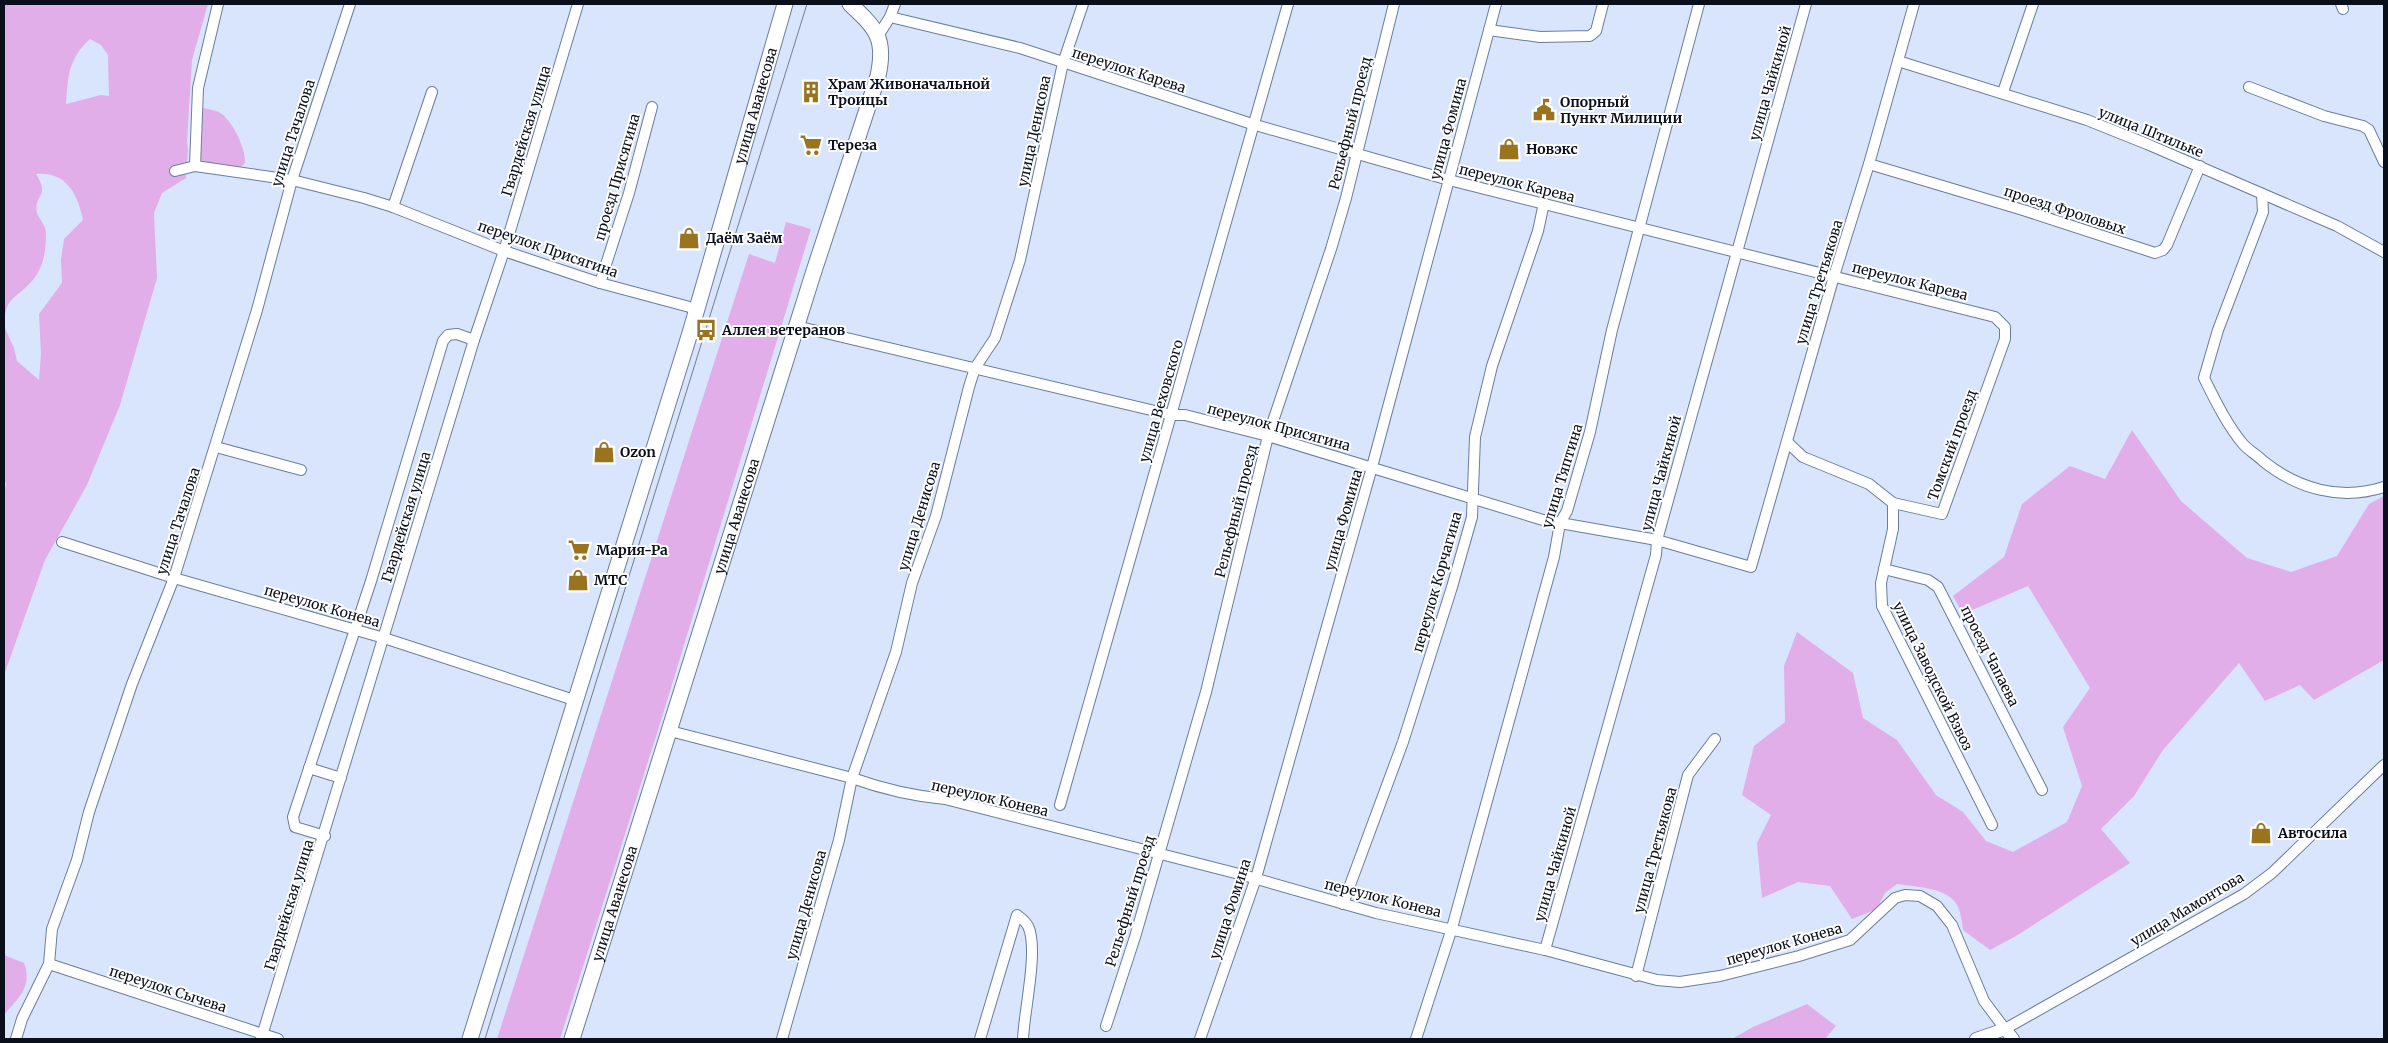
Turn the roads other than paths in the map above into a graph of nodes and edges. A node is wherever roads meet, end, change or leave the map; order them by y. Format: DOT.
graph roads {
  1 [pos="218,4"];
  2 [pos="350,4"];
  3 [pos="578,4"];
  4 [pos="785,4"];
  5 [pos="850,4"];
  6 [pos="895,4"];
  7 [pos="1083,4"];
  8 [pos="1288,4"];
  9 [pos="1394,4"];
  10 [pos="1496,4"];
  11 [pos="1603,4"];
  12 [pos="1699,4"];
  13 [pos="1806,4"];
  14 [pos="1914,4"];
  15 [pos="2033,4"];
  16 [pos="890,17"];
  17 [pos="1488,30"];
  18 [pos="878,36"];
  19 [pos="1898,61"];
  20 [pos="1063,64"];
  21 [pos="2249,87"];
  22 [pos="432,92"];
  23 [pos="2003,92"];
  24 [pos="652,107"];
  25 [pos="1252,124"];
  26 [pos="1357,155"];
  27 [pos="2384,162"];
  28 [pos="1869,164"];
  29 [pos="195,166"];
  30 [pos="2200,166"];
  31 [pos="175,171"];
  32 [pos="292,180"];
  33 [pos="1449,180"];
  34 [pos="2262,194"];
  35 [pos="1544,203"];
  36 [pos="393,207"];
  37 [pos="1639,228"];
  38 [pos="504,251"];
  39 [pos="2384,252"];
  40 [pos="1736,254"];
  41 [pos="1834,276"];
  42 [pos="600,283"];
  43 [pos="697,309"];
  44 [pos="796,326"];
  45 [pos="2005,339"];
  46 [pos="474,340"];
  47 [pos="975,368"];
  48 [pos="1172,415"];
  49 [pos="1268,436"];
  50 [pos="1787,442"];
  51 [pos="216,447"];
  52 [pos="1372,467"];
  53 [pos="301,470"];
  54 [pos="2384,487"];
  55 [pos="1472,498"];
  56 [pos="1893,503"];
  57 [pos="1560,523"];
  58 [pos="1657,540"];
  59 [pos="62,542"];
  60 [pos="1751,567"];
  61 [pos="1884,569"];
  62 [pos="174,578"];
  63 [pos="355,629"];
  64 [pos="384,638"];
  65 [pos="574,700"];
  66 [pos="670,731"];
  67 [pos="1715,739"];
  68 [pos="2384,765"];
  69 [pos="309,768"];
  70 [pos="342,778"];
  71 [pos="852,778"];
  72 [pos="2042,790"];
  73 [pos="1060,805"];
  74 [pos="1992,825"];
  75 [pos="325,836"];
  76 [pos="1160,854"];
  77 [pos="1256,878"];
  78 [pos="1343,904"];
  79 [pos="1452,928"];
  80 [pos="1545,950"];
  81 [pos="49,964"];
  82 [pos="1636,976"];
  83 [pos="1106,1026"];
  84 [pos="2005,1029"];
  85 [pos="262,1037"];
  86 [pos="16,1039"];
  87 [pos="278,1039"];
  88 [pos="470,1039"];
  89 [pos="572,1039"];
  90 [pos="782,1039"];
  91 [pos="980,1039"];
  92 [pos="1023,1039"];
  93 [pos="1200,1039"];
  94 [pos="1416,1039"];
  95 [pos="1976,1039"];
  96 [pos="2013,1039"];
  1 -- 29 [label="street"];
  2 -- 32 [label="street, улица Тачалова"];
  3 -- 38 [label="street, Гвардейская улица"];
  4 -- 43 [label="highway, улица Аванесова"];
  5 -- 18 [label="highway"];
  6 -- 16 [label="street"];
  7 -- 20 [label="street, улица Денисова"];
  8 -- 25 [label="street, улица Веховского"];
  9 -- 26 [label="street, Рельефный проезд"];
  10 -- 17 [label="street, улица Фомина"];
  11 -- 17 [label="street"];
  12 -- 37 [label="street, улица Тяптина"];
  13 -- 40 [label="street, улица Чайкиной"];
  14 -- 19 [label="street, улица Третьякова"];
  15 -- 23 [label="street"];
  16 -- 18 [label="street"];
  16 -- 20 [label="street, переулок Карева"];
  17 -- 33 [label="street, улица Фомина"];
  18 -- 44 [label="highway, улица Аванесова"];
  19 -- 23 [label="street, улица Штильке"];
  19 -- 28 [label="street, улица Третьякова"];
  20 -- 25 [label="street, переулок Карева"];
  20 -- 47 [label="street, улица Денисова"];
  21 -- 27 [label="street"];
  22 -- 36 [label="street"];
  23 -- 30 [label="street, улица Штильке"];
  24 -- 42 [label="street, проезд Присягина"];
  25 -- 26 [label="street, переулок Карева"];
  25 -- 48 [label="street, улица Веховского"];
  26 -- 33 [label="street, переулок Карева"];
  26 -- 49 [label="street, Рельефный проезд"];
  28 -- 30 [label="street, проезд Фроловых"];
  28 -- 41 [label="street, улица Третьякова"];
  29 -- 31 [label="street, переулок Присягина"];
  29 -- 32 [label="street, переулок Присягина"];
  30 -- 34 [label="street, улица Штильке"];
  32 -- 36 [label="street, переулок Присягина"];
  32 -- 51 [label="street, улица Тачалова"];
  33 -- 35 [label="street, переулок Карева"];
  33 -- 52 [label="street, улица Фомина"];
  34 -- 39 [label="street, улица Штильке"];
  34 -- 54 [label="street"];
  35 -- 37 [label="street, переулок Карева"];
  35 -- 55 [label="street, переулок Корчагина"];
  36 -- 38 [label="street, переулок Присягина"];
  37 -- 40 [label="street, переулок Карева"];
  37 -- 57 [label="street, улица Тяптина"];
  38 -- 42 [label="street, переулок Присягина"];
  38 -- 46 [label="street, Гвардейская улица"];
  40 -- 41 [label="street, переулок Карева"];
  40 -- 58 [label="street, улица Чайкиной"];
  41 -- 45 [label="street, переулок Карева"];
  41 -- 50 [label="street, улица Третьякова"];
  42 -- 43 [label="street, переулок Присягина"];
  43 -- 65 [label="highway, улица Аванесова"];
  44 -- 47 [label="street, переулок Присягина"];
  44 -- 66 [label="highway, улица Аванесова"];
  45 -- 56 [label="street, Томский проезд"];
  46 -- 63 [label="street"];
  46 -- 64 [label="street, Гвардейская улица"];
  47 -- 48 [label="street, переулок Присягина"];
  47 -- 71 [label="street, улица Денисова"];
  48 -- 49 [label="street, переулок Присягина"];
  48 -- 73 [label="street, улица Веховского"];
  49 -- 52 [label="street, переулок Присягина"];
  49 -- 76 [label="street, Рельефный проезд"];
  50 -- 56 [label="street"];
  50 -- 60 [label="street, улица Третьякова"];
  51 -- 53 [label="street"];
  51 -- 62 [label="street, улица Тачалова"];
  52 -- 55 [label="street, переулок Присягина"];
  52 -- 77 [label="street, улица Фомина"];
  55 -- 57 [label="street, переулок Присягина"];
  55 -- 78 [label="street, переулок Корчагина"];
  56 -- 61 [label="street, улица Заводской Взвоз"];
  57 -- 58 [label="street, переулок Присягина"];
  57 -- 79 [label="street, улица Тяптина"];
  58 -- 60 [label="street, переулок Присягина"];
  58 -- 80 [label="street, улица Чайкиной"];
  59 -- 62 [label="street, переулок Конева"];
  61 -- 72 [label="street, проезд Чапаева"];
  61 -- 74 [label="street, улица Заводской Взвоз"];
  62 -- 63 [label="street, переулок Конева"];
  62 -- 81 [label="street, улица Тачалова"];
  63 -- 64 [label="street, переулок Конева"];
  63 -- 69 [label="street"];
  64 -- 65 [label="street, переулок Конева"];
  64 -- 70 [label="street, Гвардейская улица"];
  65 -- 88 [label="highway, улица Аванесова"];
  66 -- 71 [label="street, переулок Конева"];
  66 -- 89 [label="highway, улица Аванесова"];
  67 -- 82 [label="street, улица Третьякова"];
  68 -- 84 [label="street, улица Мамонтова"];
  69 -- 70 [label="street"];
  69 -- 75 [label="street"];
  70 -- 75 [label="street, Гвардейская улица"];
  71 -- 76 [label="street, переулок Конева"];
  71 -- 90 [label="street, улица Денисова"];
  75 -- 85 [label="street, Гвардейская улица"];
  76 -- 77 [label="street, переулок Конева"];
  76 -- 83 [label="street, Рельефный проезд"];
  77 -- 78 [label="street, переулок Конева"];
  77 -- 93 [label="street, улица Фомина"];
  78 -- 79 [label="street, переулок Конева"];
  79 -- 80 [label="street, переулок Конева"];
  79 -- 94 [label="street, улица Тяптина"];
  80 -- 82 [label="street, переулок Конева"];
  81 -- 85 [label="street, переулок Сычева"];
  81 -- 86 [label="street, улица Тачалова"];
  82 -- 84 [label="street, переулок Конева"];
  84 -- 95 [label="main road, улица Мамонтова"];
  84 -- 96 [label="main road"];
  85 -- 87 [label="street, переулок Сычева"];
  91 -- 92 [label="street"];
}
